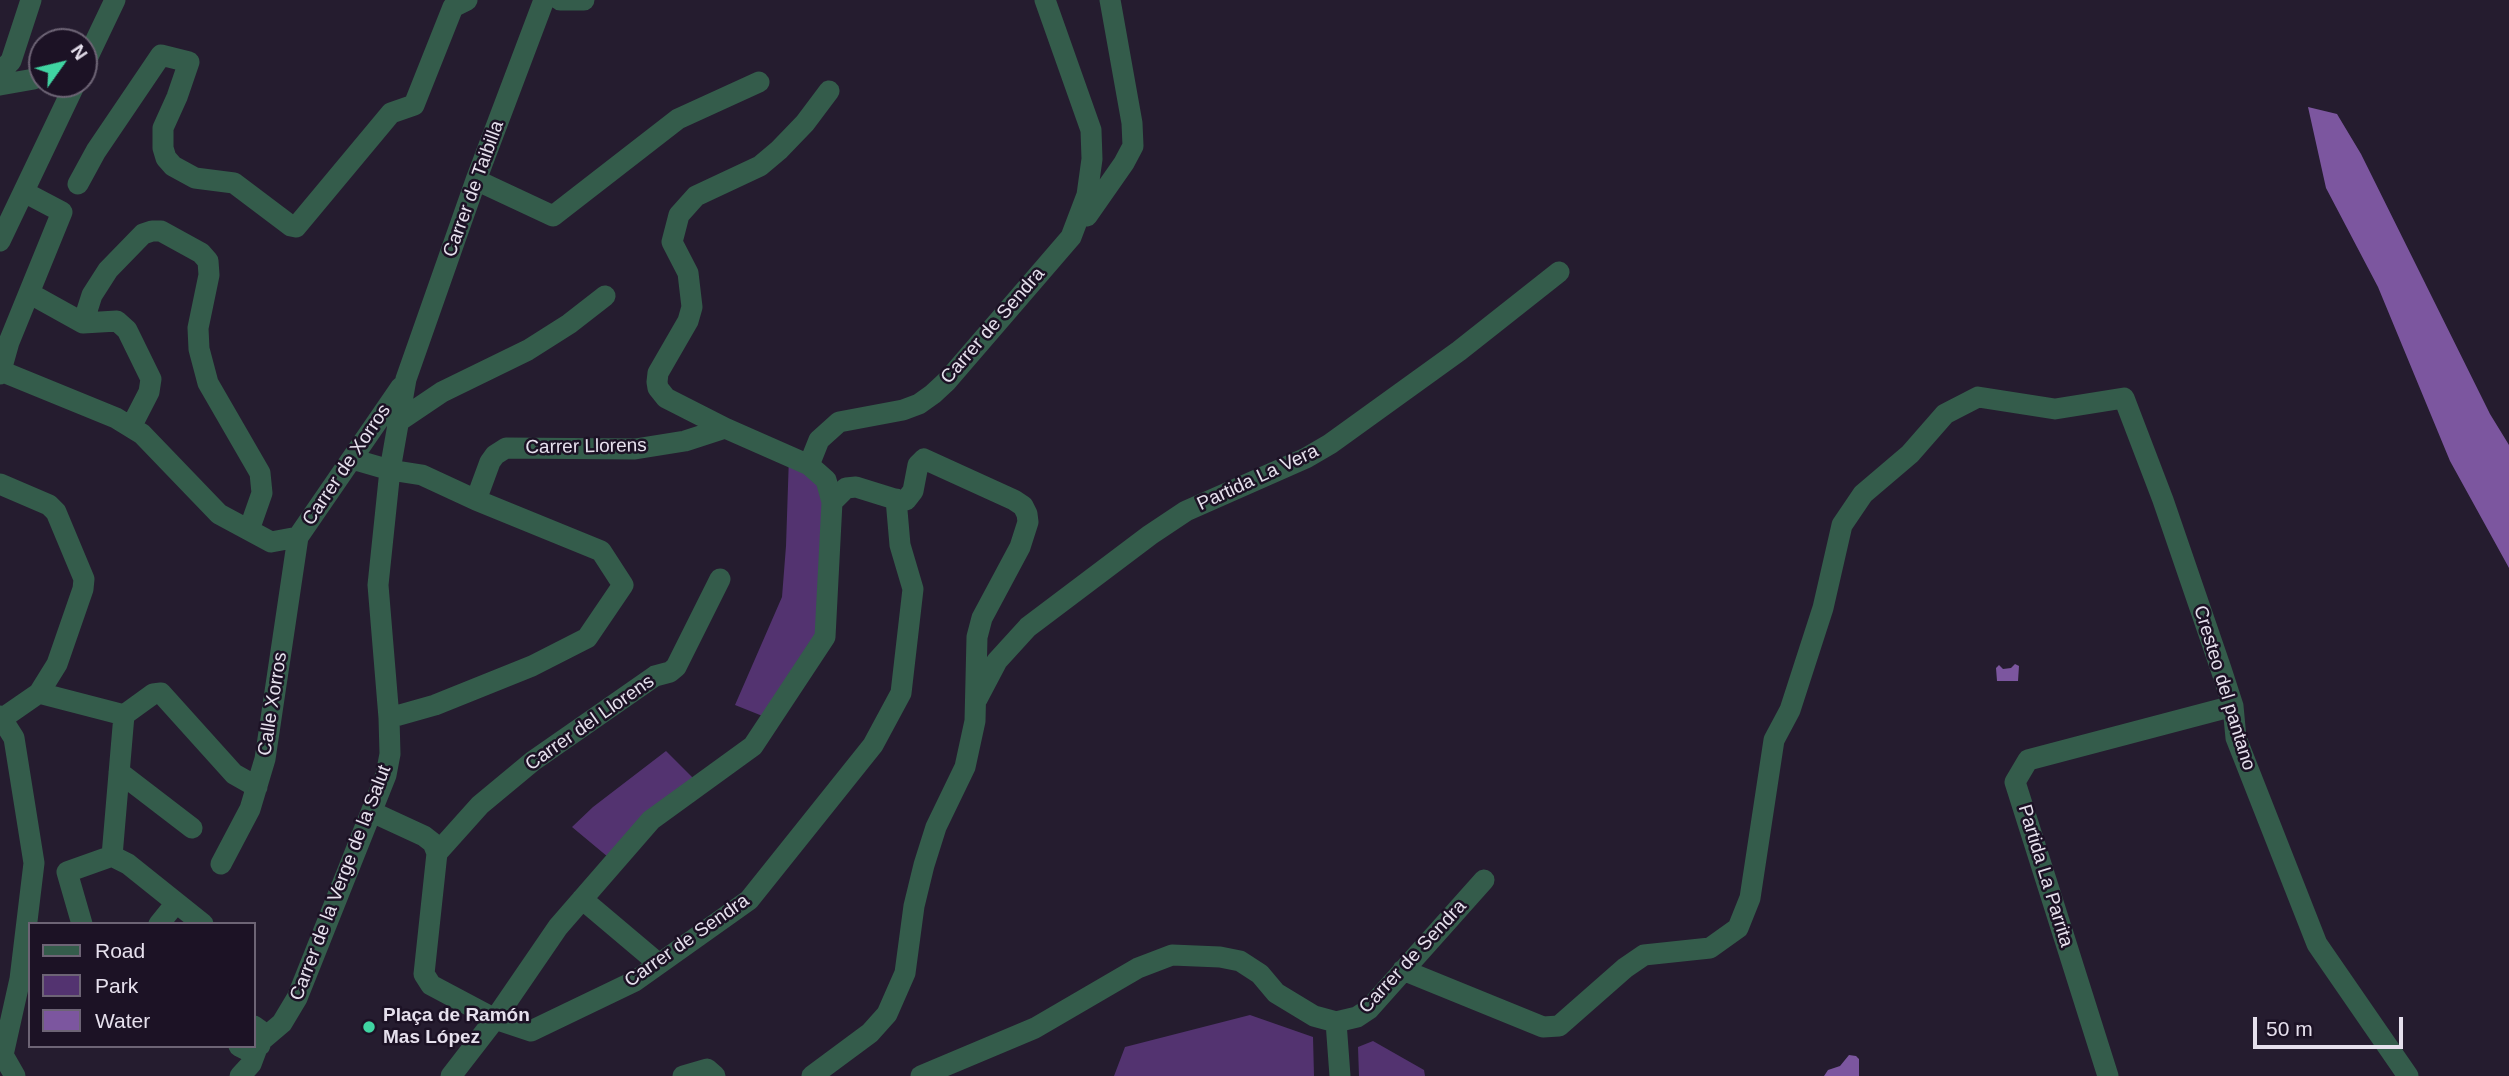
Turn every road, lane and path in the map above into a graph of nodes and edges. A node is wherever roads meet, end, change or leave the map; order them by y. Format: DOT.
graph roads {
  1 [pos="31,0"];
  2 [pos="115,0"];
  3 [pos="467,0"];
  4 [pos="544,0"];
  5 [pos="560,0"];
  6 [pos="584,0"];
  7 [pos="1045,0"];
  8 [pos="1110,0"];
  9 [pos="98,34"];
  10 [pos="0,72"];
  11 [pos="28,77"];
  12 [pos="759,82"];
  13 [pos="0,85"];
  14 [pos="828,91"];
  15 [pos="68,98"];
  16 [pos="476,180"];
  17 [pos="78,184"];
  18 [pos="24,192"];
  19 [pos="1071,237"];
  20 [pos="0,241"];
  21 [pos="1559,272"];
  22 [pos="29,293"];
  23 [pos="605,296"];
  24 [pos="83,323"];
  25 [pos="1,373"];
  26 [pos="406,379"];
  27 [pos="399,421"];
  28 [pos="131,427"];
  29 [pos="725,428"];
  30 [pos="352,459"];
  31 [pos="808,464"];
  32 [pos="390,470"];
  33 [pos="0,484"];
  34 [pos="896,499"];
  35 [pos="476,500"];
  36 [pos="832,502"];
  37 [pos="249,530"];
  38 [pos="298,537"];
  39 [pos="720,579"];
  40 [pos="39,693"];
  41 [pos="975,701"];
  42 [pos="2233,706"];
  43 [pos="124,716"];
  44 [pos="2,717"];
  45 [pos="389,718"];
  46 [pos="119,772"];
  47 [pos="257,787"];
  48 [pos="372,812"];
  49 [pos="192,828"];
  50 [pos="437,853"];
  51 [pos="112,856"];
  52 [pos="220,864"];
  53 [pos="1484,880"];
  54 [pos="582,899"];
  55 [pos="176,903"];
  56 [pos="81,922"];
  57 [pos="161,922"];
  58 [pos="200,922"];
  59 [pos="659,964"];
  60 [pos="1403,970"];
  61 [pos="17,979"];
  62 [pos="495,1019"];
  63 [pos="1336,1022"];
  64 [pos="256,1038"];
  65 [pos="245,1048"];
  66 [pos="250,1048"];
  67 [pos="15,1076"];
  68 [pos="225,1076"];
  69 [pos="240,1076"];
  70 [pos="451,1076"];
  71 [pos="683,1076"];
  72 [pos="715,1076"];
  73 [pos="812,1076"];
  74 [pos="921,1076"];
  75 [pos="1340,1076"];
  76 [pos="2108,1076"];
  77 [pos="2408,1076"];
  1 -- 10 [label="street"];
  2 -- 9 [label="street"];
  3 -- 17 [label="street"];
  4 -- 16 [label="street, Carrer de Taibilla"];
  5 -- 6 [label="street"];
  7 -- 19 [label="street, Carrer de Sendra"];
  8 -- 19 [label="street, Carrer de Sendra"];
  11 -- 13 [label="street"];
  12 -- 16 [label="street"];
  14 -- 29 [label="street"];
  15 -- 18 [label="street"];
  16 -- 26 [label="street, Carrer de Taibilla"];
  18 -- 20 [label="street"];
  18 -- 22 [label="street"];
  19 -- 31 [label="street, Carrer de Sendra"];
  21 -- 41 [label="street, Partida La Vera"];
  22 -- 24 [label="street"];
  22 -- 25 [label="street"];
  23 -- 27 [label="street"];
  24 -- 28 [label="street"];
  24 -- 37 [label="street"];
  25 -- 28 [label="street, Carrer de Xorros"];
  26 -- 27 [label="street, Carrer de la Verge de la Salut"];
  26 -- 30 [label="street, Carrer de Xorros"];
  27 -- 32 [label="street, Carrer de la Verge de la Salut"];
  28 -- 37 [label="street, Carrer de Xorros"];
  29 -- 31 [label="street"];
  29 -- 35 [label="street, Carrer Llorens"];
  30 -- 32 [label="street"];
  30 -- 38 [label="street, Carrer de Xorros"];
  31 -- 36 [label="street"];
  32 -- 35 [label="street"];
  32 -- 45 [label="street, Carrer de la Verge de la Salut"];
  33 -- 40 [label="street"];
  34 -- 36 [label="street"];
  34 -- 41 [label="street"];
  34 -- 59 [label="street, Carrer de Sendra"];
  35 -- 45 [label="street"];
  36 -- 54 [label="street"];
  37 -- 38 [label="street, Carrer de Xorros"];
  38 -- 47 [label="street, Calle Xorros"];
  39 -- 50 [label="street, Carrer del Llorens"];
  40 -- 43 [label="street"];
  40 -- 44 [label="street"];
  41 -- 73 [label="street"];
  42 -- 60 [label="street, Cresteo del pantano"];
  42 -- 76 [label="street, Partida La Parrita"];
  42 -- 77 [label="street, Cresteo del pantano"];
  43 -- 46 [label="street"];
  43 -- 47 [label="street"];
  44 -- 61 [label="street"];
  45 -- 48 [label="street, Carrer de la Verge de la Salut"];
  46 -- 49 [label="street"];
  46 -- 51 [label="street"];
  47 -- 52 [label="street, Calle Xorros"];
  48 -- 50 [label="street"];
  48 -- 64 [label="street, Carrer de la Verge de la Salut"];
  50 -- 62 [label="street"];
  51 -- 55 [label="street"];
  51 -- 56 [label="street"];
  53 -- 60 [label="street, Carrer de Sendra"];
  54 -- 59 [label="street"];
  54 -- 62 [label="street"];
  55 -- 57 [label="street"];
  55 -- 58 [label="street"];
  59 -- 62 [label="street, Carrer de Sendra"];
  60 -- 63 [label="street, Carrer de Sendra"];
  61 -- 67 [label="street"];
  62 -- 70 [label="street"];
  63 -- 74 [label="street, Carrer de Sendra"];
  63 -- 75 [label="street, Carrer de Sendra"];
  65 -- 68 [label="street, Carrer de la Verge de la Salut"];
  66 -- 69 [label="street, Carrer de la Verge de la Salut"];
  71 -- 72 [label="street"];
}
